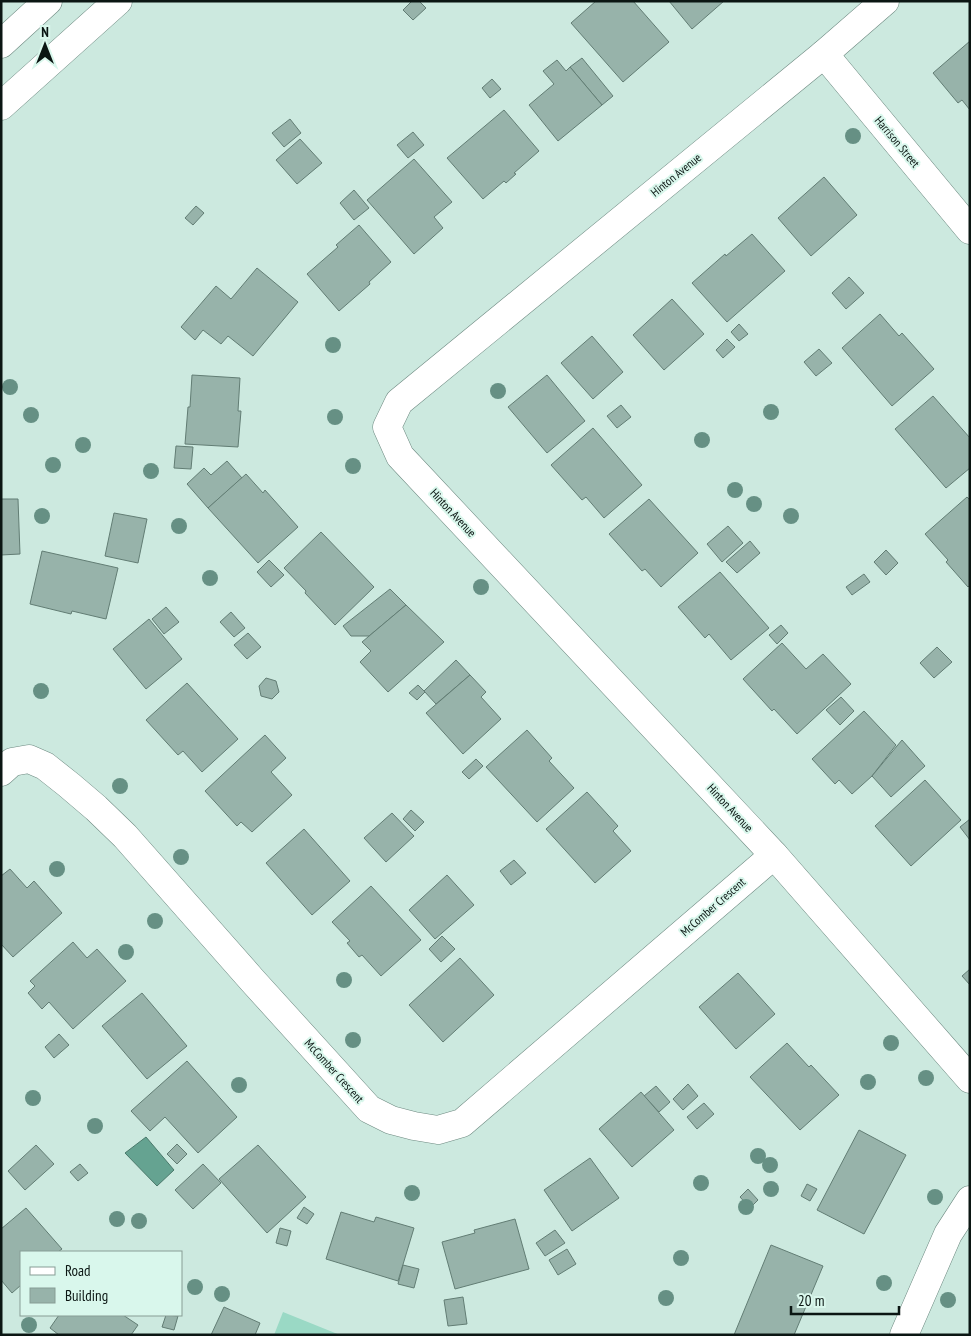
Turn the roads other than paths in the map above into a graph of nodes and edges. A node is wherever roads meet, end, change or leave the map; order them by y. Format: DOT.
graph roads {
  1 [pos="48,1"];
  2 [pos="118,1"];
  3 [pos="884,1"];
  4 [pos="1,44"];
  5 [pos="824,54"];
  6 [pos="1,106"];
  7 [pos="970,230"];
  8 [pos="1,772"];
  9 [pos="774,855"];
  10 [pos="970,1078"];
  11 [pos="970,1200"];
  12 [pos="904,1335"];
  1 -- 4 [label="main road"];
  2 -- 6 [label="main road"];
  3 -- 5 [label="main road, Hinton Avenue"];
  5 -- 7 [label="main road, Harrison Street"];
  5 -- 9 [label="main road, Hinton Avenue"];
  8 -- 9 [label="main road, McComber Crescent"];
  9 -- 10 [label="main road, Hinton Avenue"];
  11 -- 12 [label="main road"];
}
